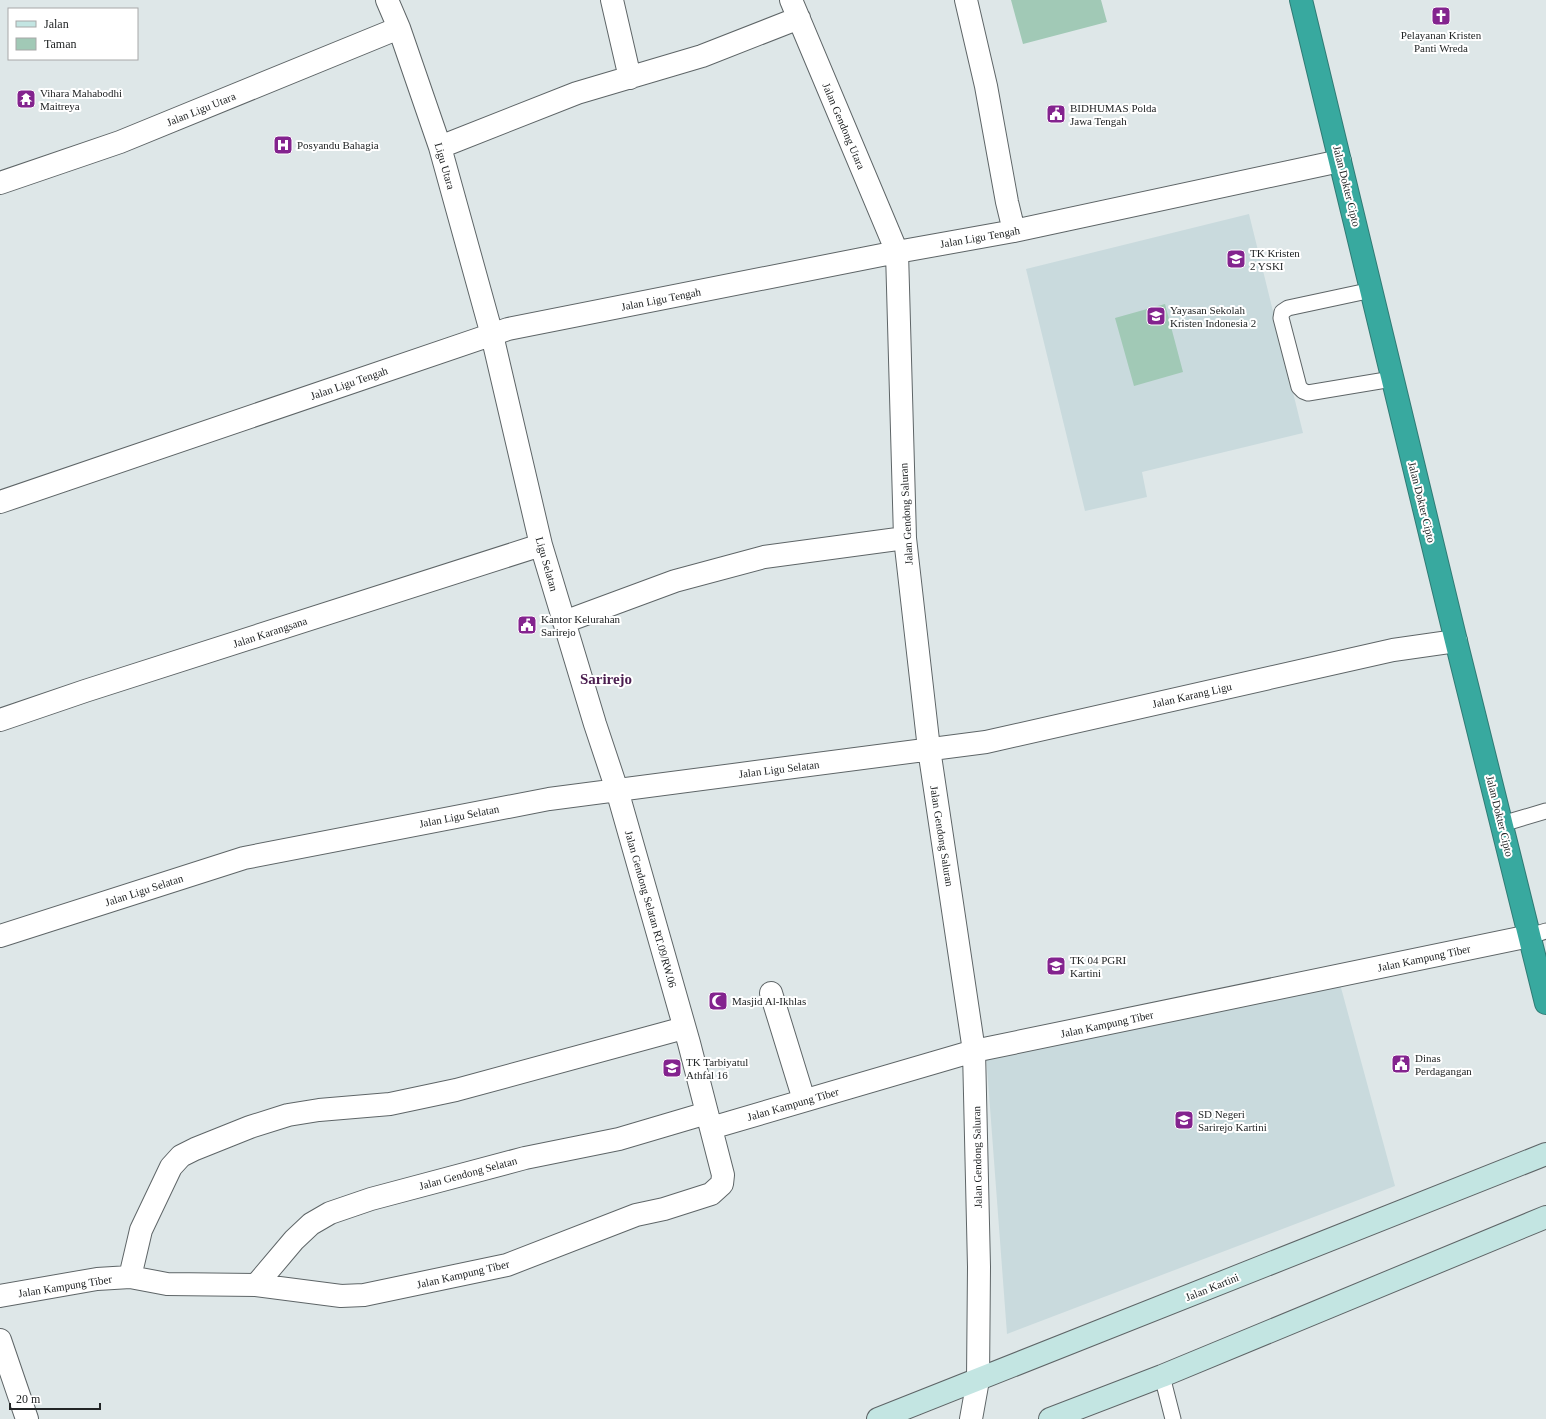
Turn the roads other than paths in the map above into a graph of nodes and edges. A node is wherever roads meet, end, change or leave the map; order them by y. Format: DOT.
graph roads {
  1 [pos="387,0"];
  2 [pos="612,0"];
  3 [pos="966,0"];
  4 [pos="1300,0"];
  5 [pos="795,9"];
  6 [pos="399,28"];
  7 [pos="630,78"];
  8 [pos="440,147"];
  9 [pos="1340,161"];
  10 [pos="0,183"];
  11 [pos="1014,231"];
  12 [pos="897,252"];
  13 [pos="1372,290"];
  14 [pos="492,335"];
  15 [pos="1392,379"];
  16 [pos="0,502"];
  17 [pos="905,538"];
  18 [pos="541,545"];
  19 [pos="564,622"];
  20 [pos="1456,641"];
  21 [pos="0,720"];
  22 [pos="946,747"];
  23 [pos="617,790"];
  24 [pos="1546,811"];
  25 [pos="1502,824"];
  26 [pos="1538,934"];
  27 [pos="0,936"];
  28 [pos="771,993"];
  29 [pos="1545,998"];
  30 [pos="684,1028"];
  31 [pos="974,1051"];
  32 [pos="804,1100"];
  33 [pos="709,1120"];
  34 [pos="1546,1154"];
  35 [pos="1546,1217"];
  36 [pos="130,1277"];
  37 [pos="256,1285"];
  38 [pos="0,1296"];
  39 [pos="0,1340"];
  40 [pos="1162,1376"];
  41 [pos="978,1380"];
  42 [pos="27,1419"];
  43 [pos="878,1419"];
  44 [pos="971,1419"];
  45 [pos="1050,1419"];
  46 [pos="1173,1419"];
  1 -- 6 [label="street, Ligu Utara"];
  2 -- 7 [label="street"];
  3 -- 11 [label="street"];
  4 -- 9 [label="highway, Jalan Dokter Cipto"];
  5 -- 7 [label="street"];
  5 -- 12 [label="street, Jalan Gendong Utara"];
  6 -- 8 [label="street, Ligu Utara"];
  6 -- 10 [label="street, Jalan Ligu Utara"];
  7 -- 8 [label="street"];
  8 -- 14 [label="street, Ligu Utara"];
  9 -- 11 [label="street, Jalan Ligu Tengah"];
  9 -- 13 [label="highway, Jalan Dokter Cipto"];
  11 -- 12 [label="street, Jalan Ligu Tengah"];
  12 -- 14 [label="street, Jalan Ligu Tengah"];
  12 -- 17 [label="street, Jalan Gendong Saluran"];
  13 -- 15 [label="highway, Jalan Dokter Cipto"];
  13 -- 15 [label="lane"];
  14 -- 16 [label="street, Jalan Ligu Tengah"];
  14 -- 18 [label="street, Ligu Selatan"];
  15 -- 20 [label="highway, Jalan Dokter Cipto"];
  17 -- 19 [label="street"];
  17 -- 22 [label="street, Jalan Gendong Saluran"];
  18 -- 19 [label="street, Ligu Selatan"];
  18 -- 21 [label="street, Jalan Karangsana"];
  19 -- 23 [label="street, Ligu Selatan"];
  20 -- 22 [label="street, Jalan Karang Ligu"];
  20 -- 25 [label="highway, Jalan Dokter Cipto"];
  22 -- 23 [label="street, Jalan Ligu Selatan"];
  22 -- 31 [label="street, Jalan Gendong Saluran"];
  23 -- 27 [label="street, Jalan Ligu Selatan"];
  23 -- 30 [label="street, Jalan Gendong Selatan RT.09/RW.06"];
  24 -- 25 [label="lane"];
  25 -- 26 [label="highway, Jalan Dokter Cipto"];
  26 -- 29 [label="highway, Jalan Dokter Cipto"];
  26 -- 31 [label="street, Jalan Kampung Tiber"];
  28 -- 32 [label="street"];
  30 -- 33 [label="street"];
  30 -- 36 [label="street"];
  31 -- 32 [label="street, Jalan Kampung Tiber"];
  31 -- 41 [label="street, Jalan Gendong Saluran"];
  32 -- 33 [label="street, Jalan Kampung Tiber"];
  33 -- 37 [label="street, Jalan Gendong Selatan"];
  33 -- 37 [label="street, Jalan Kampung Tiber"];
  34 -- 41 [label="main road, Jalan Kartini"];
  35 -- 40 [label="main road"];
  36 -- 37 [label="street, Jalan Kampung Tiber"];
  36 -- 38 [label="street, Jalan Kampung Tiber"];
  39 -- 42 [label="street"];
  40 -- 45 [label="main road"];
  40 -- 46 [label="lane"];
  41 -- 43 [label="main road, Jalan Kartini"];
  41 -- 44 [label="street, Jalan Gendong Saluran"];
}
